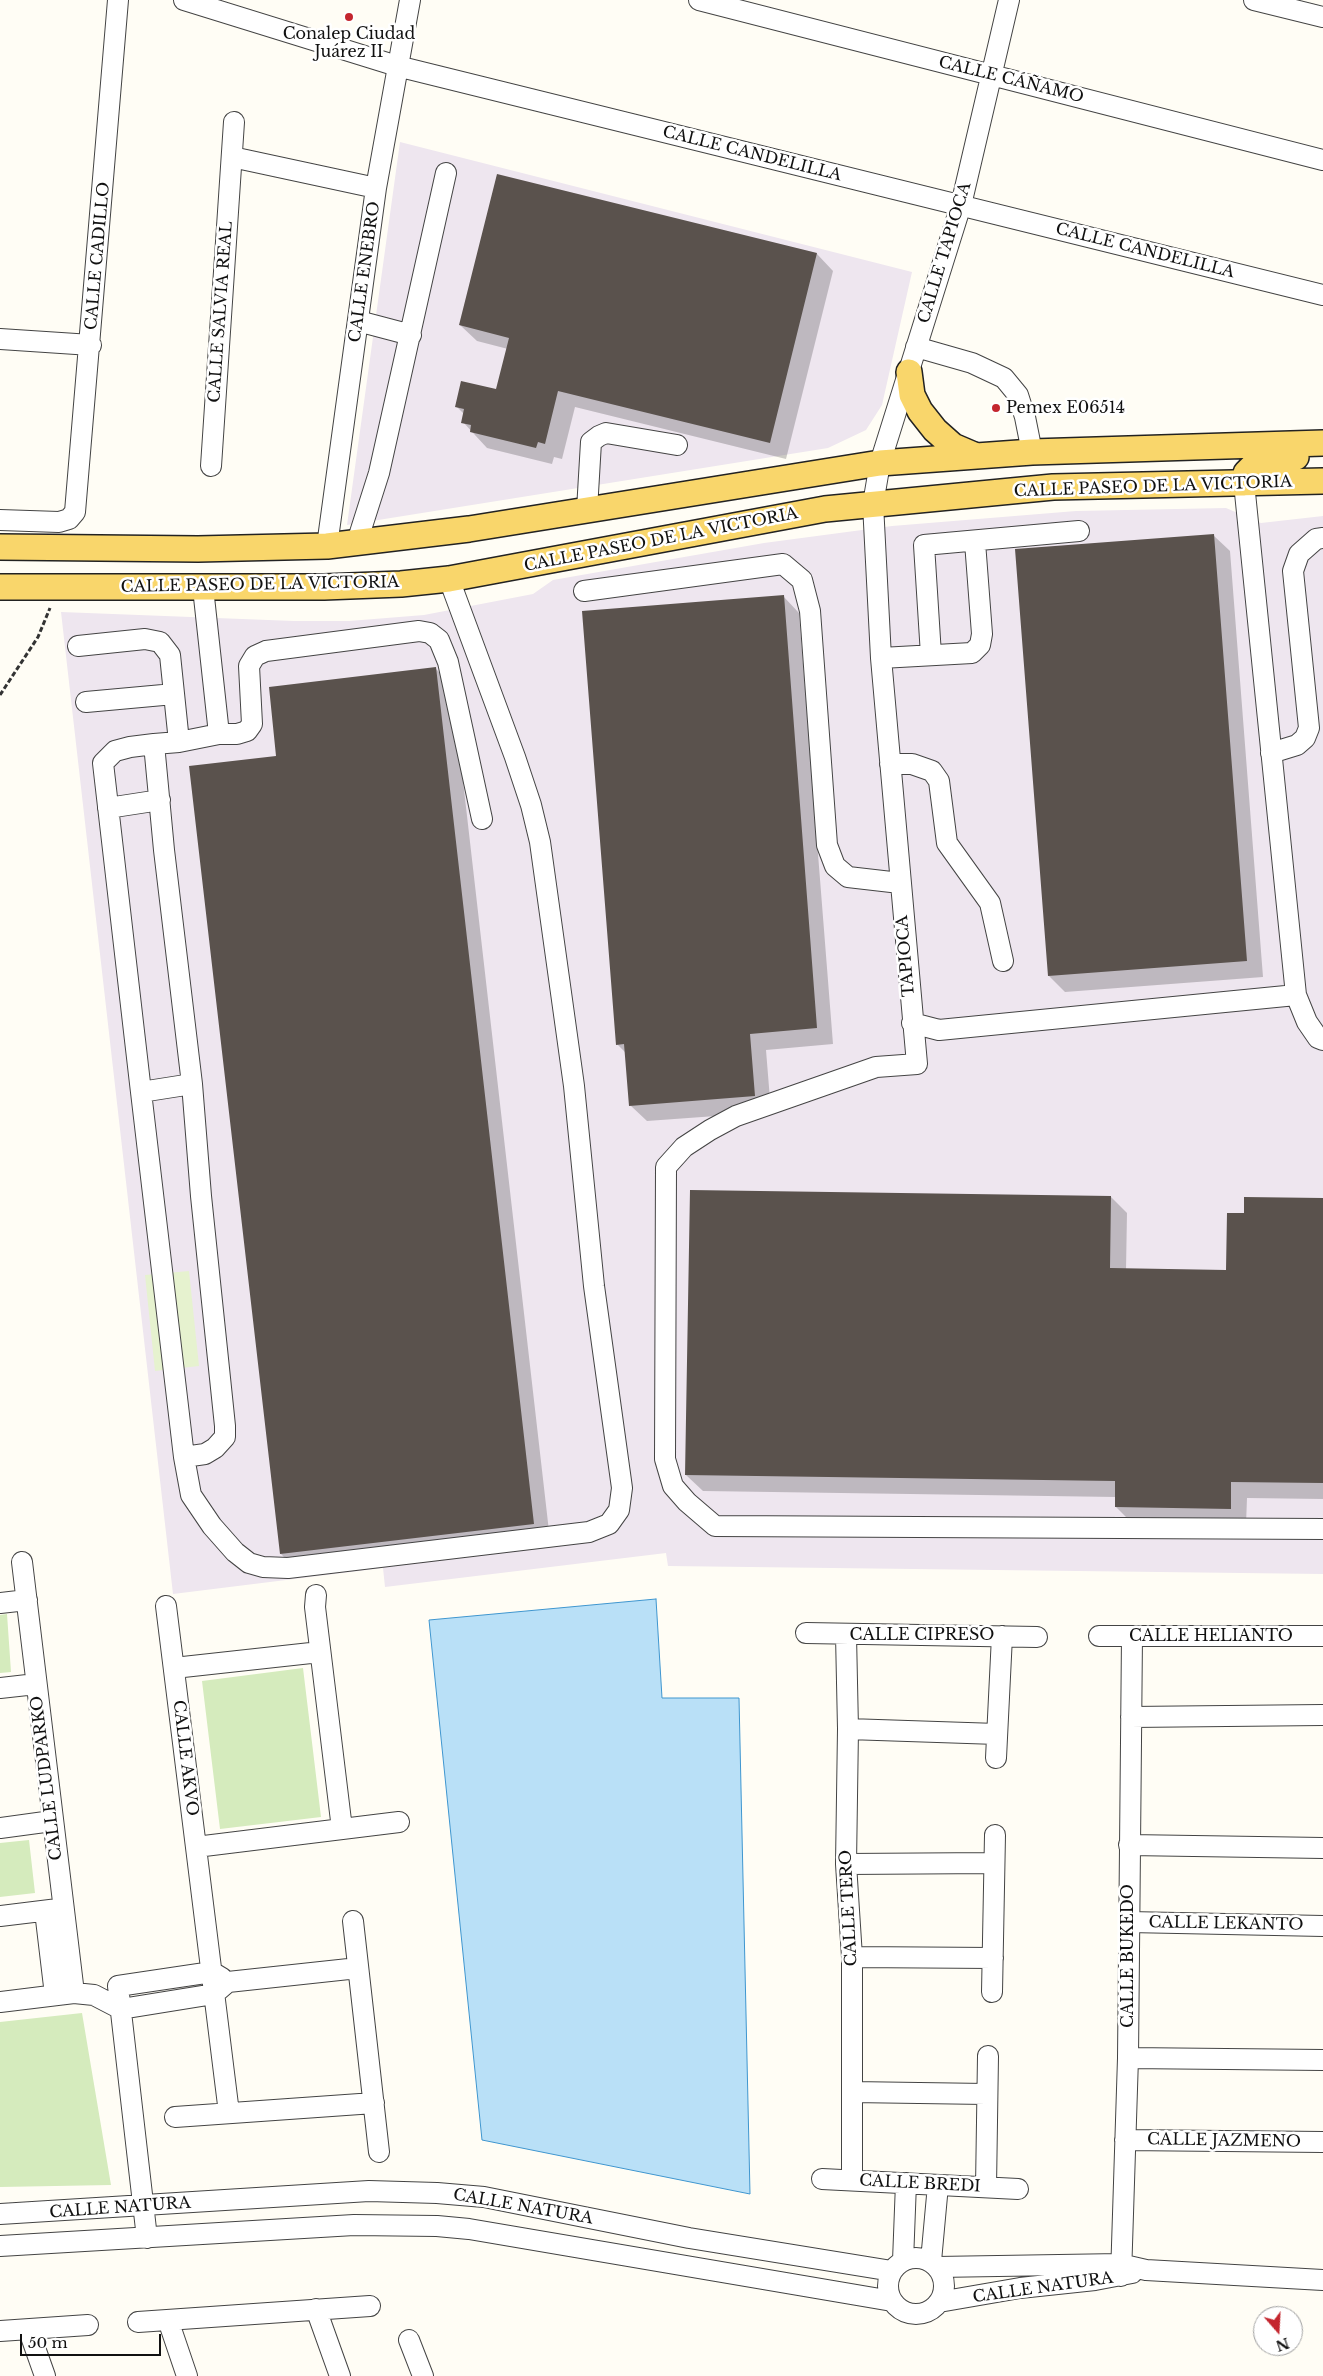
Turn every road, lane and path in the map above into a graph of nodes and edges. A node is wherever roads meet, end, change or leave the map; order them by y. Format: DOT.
graph roads {
  1 [pos="118,0"];
  2 [pos="184,0"];
  3 [pos="410,0"];
  4 [pos="699,0"];
  5 [pos="1009,0"];
  6 [pos="1254,0"];
  7 [pos="1323,17"];
  8 [pos="397,66"];
  9 [pos="991,75"];
  10 [pos="234,122"];
  11 [pos="232,157"];
  12 [pos="1323,160"];
  13 [pos="446,173"];
  14 [pos="376,188"];
  15 [pos="961,205"];
  16 [pos="1323,295"];
  17 [pos="358,321"];
  18 [pos="411,335"];
  19 [pos="0,339"];
  20 [pos="91,345"];
  21 [pos="916,347"];
  22 [pos="909,372"];
  23 [pos="1323,443"];
  24 [pos="677,445"];
  25 [pos="1032,452"];
  26 [pos="974,455"];
  27 [pos="1323,456"];
  28 [pos="880,463"];
  29 [pos="211,466"];
  30 [pos="1323,481"];
  31 [pos="1244,483"];
  32 [pos="873,504"];
  33 [pos="587,510"];
  34 [pos="0,520"];
  35 [pos="1079,531"];
  36 [pos="1323,538"];
  37 [pos="357,542"];
  38 [pos="975,542"];
  39 [pos="327,546"];
  40 [pos="0,547"];
  41 [pos="449,580"];
  42 [pos="0,587"];
  43 [pos="60,587"];
  44 [pos="203,588"];
  45 [pos="584,591"];
  46 [pos="78,646"];
  47 [pos="930,655"];
  48 [pos="880,658"];
  49 [pos="174,694"];
  50 [pos="0,695"];
  51 [pos="86,702"];
  52 [pos="220,734"];
  53 [pos="179,742"];
  54 [pos="154,744"];
  55 [pos="1271,753"];
  56 [pos="890,764"];
  57 [pos="160,800"];
  58 [pos="108,808"];
  59 [pos="482,819"];
  60 [pos="900,883"];
  61 [pos="1003,961"];
  62 [pos="1296,995"];
  63 [pos="912,1022"];
  64 [pos="1323,1040"];
  65 [pos="192,1084"];
  66 [pos="141,1092"];
  67 [pos="184,1457"];
  68 [pos="1323,1529"];
  69 [pos="22,1562"];
  70 [pos="316,1595"];
  71 [pos="26,1600"];
  72 [pos="0,1603"];
  73 [pos="166,1606"];
  74 [pos="806,1633"];
  75 [pos="846,1635"];
  76 [pos="1002,1636"];
  77 [pos="1100,1636"];
  78 [pos="1132,1636"];
  79 [pos="1323,1636"];
  80 [pos="1037,1637"];
  81 [pos="320,1652"];
  82 [pos="174,1668"];
  83 [pos="36,1684"];
  84 [pos="0,1688"];
  85 [pos="1323,1715"];
  86 [pos="1131,1716"];
  87 [pos="848,1729"];
  88 [pos="997,1734"];
  89 [pos="996,1758"];
  90 [pos="52,1821"];
  91 [pos="399,1822"];
  92 [pos="0,1828"];
  93 [pos="342,1829"];
  94 [pos="995,1835"];
  95 [pos="1129,1846"];
  96 [pos="196,1847"];
  97 [pos="1323,1848"];
  98 [pos="994,1863"];
  99 [pos="846,1864"];
  100 [pos="54,1910"];
  101 [pos="0,1916"];
  102 [pos="353,1921"];
  103 [pos="1129,1922"];
  104 [pos="1323,1926"];
  105 [pos="852,1957"];
  106 [pos="993,1958"];
  107 [pos="358,1968"];
  108 [pos="218,1983"];
  109 [pos="992,1992"];
  110 [pos="64,1994"];
  111 [pos="115,1999"];
  112 [pos="0,2002"];
  113 [pos="988,2056"];
  114 [pos="1128,2058"];
  115 [pos="1323,2060"];
  116 [pos="852,2092"];
  117 [pos="986,2094"];
  118 [pos="374,2103"];
  119 [pos="230,2113"];
  120 [pos="175,2117"];
  121 [pos="1125,2140"];
  122 [pos="1323,2142"];
  123 [pos="379,2152"];
  124 [pos="822,2179"];
  125 [pos="852,2180"];
  126 [pos="906,2183"];
  127 [pos="938,2184"];
  128 [pos="986,2187"];
  129 [pos="1018,2189"];
  130 [pos="143,2206"];
  131 [pos="0,2214"];
  132 [pos="146,2238"];
  133 [pos="0,2246"];
  134 [pos="934,2264"];
  135 [pos="897,2266"];
  136 [pos="1120,2270"];
  137 [pos="1323,2280"];
  138 [pos="892,2301"];
  139 [pos="939,2302"];
  140 [pos="370,2306"];
  141 [pos="316,2309"];
  142 [pos="168,2320"];
  143 [pos="138,2322"];
  144 [pos="88,2325"];
  145 [pos="0,2331"];
  146 [pos="29,2331"];
  147 [pos="409,2340"];
  148 [pos="45,2376"];
  149 [pos="188,2376"];
  150 [pos="340,2376"];
  151 [pos="422,2376"];
  1 -- 20 [label="street, CALLE CADILLO"];
  2 -- 8 [label="street, CALLE CANDELILLA"];
  3 -- 8 [label="street, CALLE ENEBRO"];
  4 -- 9 [label="street, CALLE CÁÑAMO"];
  5 -- 9 [label="street, CALLE TAPIOCA"];
  6 -- 7 [label="street"];
  8 -- 14 [label="street, CALLE ENEBRO"];
  8 -- 15 [label="street, CALLE CANDELILLA"];
  9 -- 12 [label="street, CALLE CÁÑAMO"];
  9 -- 15 [label="street, CALLE TAPIOCA"];
  10 -- 11 [label="street, CALLE SALVIA REAL"];
  11 -- 14 [label="street"];
  11 -- 29 [label="street, CALLE SALVIA REAL"];
  13 -- 18 [label="street"];
  14 -- 17 [label="street, CALLE ENEBRO"];
  15 -- 16 [label="street, CALLE CANDELILLA"];
  15 -- 21 [label="street, CALLE TAPIOCA"];
  17 -- 18 [label="street"];
  17 -- 39 [label="street, CALLE ENEBRO"];
  18 -- 37 [label="street"];
  19 -- 20 [label="street"];
  20 -- 34 [label="street, CALLE CADILLO"];
  21 -- 22 [label="street, CALLE TAPIOCA"];
  21 -- 25 [label="street"];
  22 -- 26 [label="main road"];
  22 -- 28 [label="street, CALLE TAPIOCA"];
  23 -- 25 [label="main road"];
  24 -- 33 [label="street"];
  25 -- 26 [label="main road"];
  26 -- 28 [label="main road"];
  27 -- 31 [label="main road"];
  28 -- 32 [label="street, CALLE TAPIOCA"];
  28 -- 33 [label="main road"];
  30 -- 31 [label="main road, CALLE PASEO DE LA VICTORIA"];
  31 -- 32 [label="main road, CALLE PASEO DE LA VICTORIA"];
  31 -- 55 [label="street"];
  32 -- 41 [label="main road, CALLE PASEO DE LA VICTORIA"];
  32 -- 48 [label="street, TAPIOCA"];
  33 -- 37 [label="main road"];
  35 -- 38 [label="street"];
  36 -- 55 [label="street"];
  37 -- 39 [label="main road"];
  38 -- 47 [label="street"];
  38 -- 47 [label="street"];
  39 -- 40 [label="main road"];
  41 -- 44 [label="main road, CALLE PASEO DE LA VICTORIA"];
  41 -- 67 [label="street"];
  42 -- 43 [label="main road, CALLE PASEO DE LA VICTORIA"];
  43 -- 44 [label="main road, CALLE PASEO DE LA VICTORIA"];
  43 -- 50 [label="path"];
  44 -- 52 [label="street"];
  45 -- 60 [label="street"];
  46 -- 49 [label="street"];
  47 -- 48 [label="street"];
  48 -- 56 [label="street, TAPIOCA"];
  49 -- 51 [label="street"];
  49 -- 53 [label="street"];
  52 -- 53 [label="street"];
  52 -- 59 [label="street"];
  53 -- 54 [label="street"];
  54 -- 57 [label="street"];
  54 -- 58 [label="street"];
  55 -- 62 [label="street"];
  56 -- 60 [label="street, TAPIOCA"];
  56 -- 61 [label="street"];
  57 -- 58 [label="street"];
  57 -- 65 [label="street"];
  58 -- 66 [label="street"];
  60 -- 63 [label="street, TAPIOCA"];
  62 -- 63 [label="street"];
  62 -- 64 [label="street"];
  63 -- 68 [label="street, TAPIOCA"];
  65 -- 66 [label="street"];
  65 -- 67 [label="street"];
  66 -- 67 [label="street"];
  69 -- 71 [label="street, CALLE LUDPARKO"];
  70 -- 81 [label="street"];
  71 -- 72 [label="street"];
  71 -- 83 [label="street, CALLE LUDPARKO"];
  73 -- 82 [label="street, CALLE AKVO"];
  74 -- 75 [label="street, CALLE CIPRESO"];
  75 -- 76 [label="street, CALLE CIPRESO"];
  75 -- 87 [label="street, CALLE TERO"];
  76 -- 80 [label="street, CALLE CIPRESO"];
  76 -- 88 [label="street"];
  77 -- 78 [label="street, CALLE HELIANTO"];
  78 -- 79 [label="street, CALLE HELIANTO"];
  78 -- 86 [label="street, CALLE BUKEDO"];
  81 -- 82 [label="street"];
  81 -- 93 [label="street"];
  82 -- 96 [label="street, CALLE AKVO"];
  83 -- 84 [label="street"];
  83 -- 90 [label="street, CALLE LUDPARKO"];
  85 -- 86 [label="street"];
  86 -- 95 [label="street, CALLE BUKEDO"];
  87 -- 88 [label="street"];
  87 -- 99 [label="street, CALLE TERO"];
  88 -- 89 [label="street"];
  90 -- 92 [label="street"];
  90 -- 100 [label="street, CALLE LUDPARKO"];
  91 -- 93 [label="street"];
  93 -- 96 [label="street"];
  94 -- 98 [label="street"];
  95 -- 97 [label="street"];
  95 -- 103 [label="street, CALLE BUKEDO"];
  96 -- 108 [label="street, CALLE AKVO"];
  98 -- 99 [label="street"];
  98 -- 106 [label="street"];
  99 -- 105 [label="street, CALLE TERO"];
  100 -- 101 [label="street"];
  100 -- 110 [label="street, CALLE LUDPARKO"];
  102 -- 107 [label="street"];
  103 -- 104 [label="street, CALLE LEKANTO"];
  103 -- 114 [label="street, CALLE BUKEDO"];
  105 -- 106 [label="street"];
  105 -- 116 [label="street, CALLE TERO"];
  106 -- 109 [label="street"];
  107 -- 108 [label="street"];
  107 -- 118 [label="street"];
  108 -- 111 [label="street"];
  108 -- 119 [label="street, CALLE AKVO"];
  110 -- 111 [label="street"];
  110 -- 112 [label="street"];
  111 -- 130 [label="street"];
  113 -- 117 [label="street"];
  114 -- 115 [label="street"];
  114 -- 121 [label="street, CALLE BUKEDO"];
  116 -- 117 [label="street"];
  116 -- 125 [label="street, CALLE TERO"];
  117 -- 128 [label="street"];
  118 -- 119 [label="street"];
  118 -- 123 [label="street"];
  119 -- 120 [label="street"];
  121 -- 122 [label="street, CALLE JAZMENO"];
  121 -- 136 [label="street, CALLE BUKEDO"];
  124 -- 125 [label="street, CALLE BREDI"];
  125 -- 126 [label="street, CALLE BREDI"];
  126 -- 127 [label="street, CALLE BREDI"];
  126 -- 135 [label="street"];
  127 -- 128 [label="street, CALLE BREDI"];
  127 -- 134 [label="street"];
  128 -- 129 [label="street, CALLE BREDI"];
  130 -- 131 [label="street, CALLE NATURA"];
  130 -- 132 [label="street"];
  130 -- 135 [label="street, CALLE NATURA"];
  132 -- 133 [label="street, CALLE NATURA"];
  132 -- 138 [label="street, CALLE NATURA"];
  134 -- 135 [label="street"];
  134 -- 136 [label="street, CALLE NATURA"];
  134 -- 139 [label="street"];
  135 -- 138 [label="street"];
  136 -- 137 [label="street, CALLE NATURA"];
  136 -- 139 [label="street, CALLE NATURA"];
  138 -- 139 [label="street"];
  140 -- 141 [label="street"];
  141 -- 142 [label="street"];
  141 -- 150 [label="street"];
  142 -- 143 [label="street"];
  142 -- 149 [label="street"];
  144 -- 146 [label="street"];
  145 -- 146 [label="street"];
  146 -- 148 [label="street"];
  147 -- 151 [label="street"];
}
